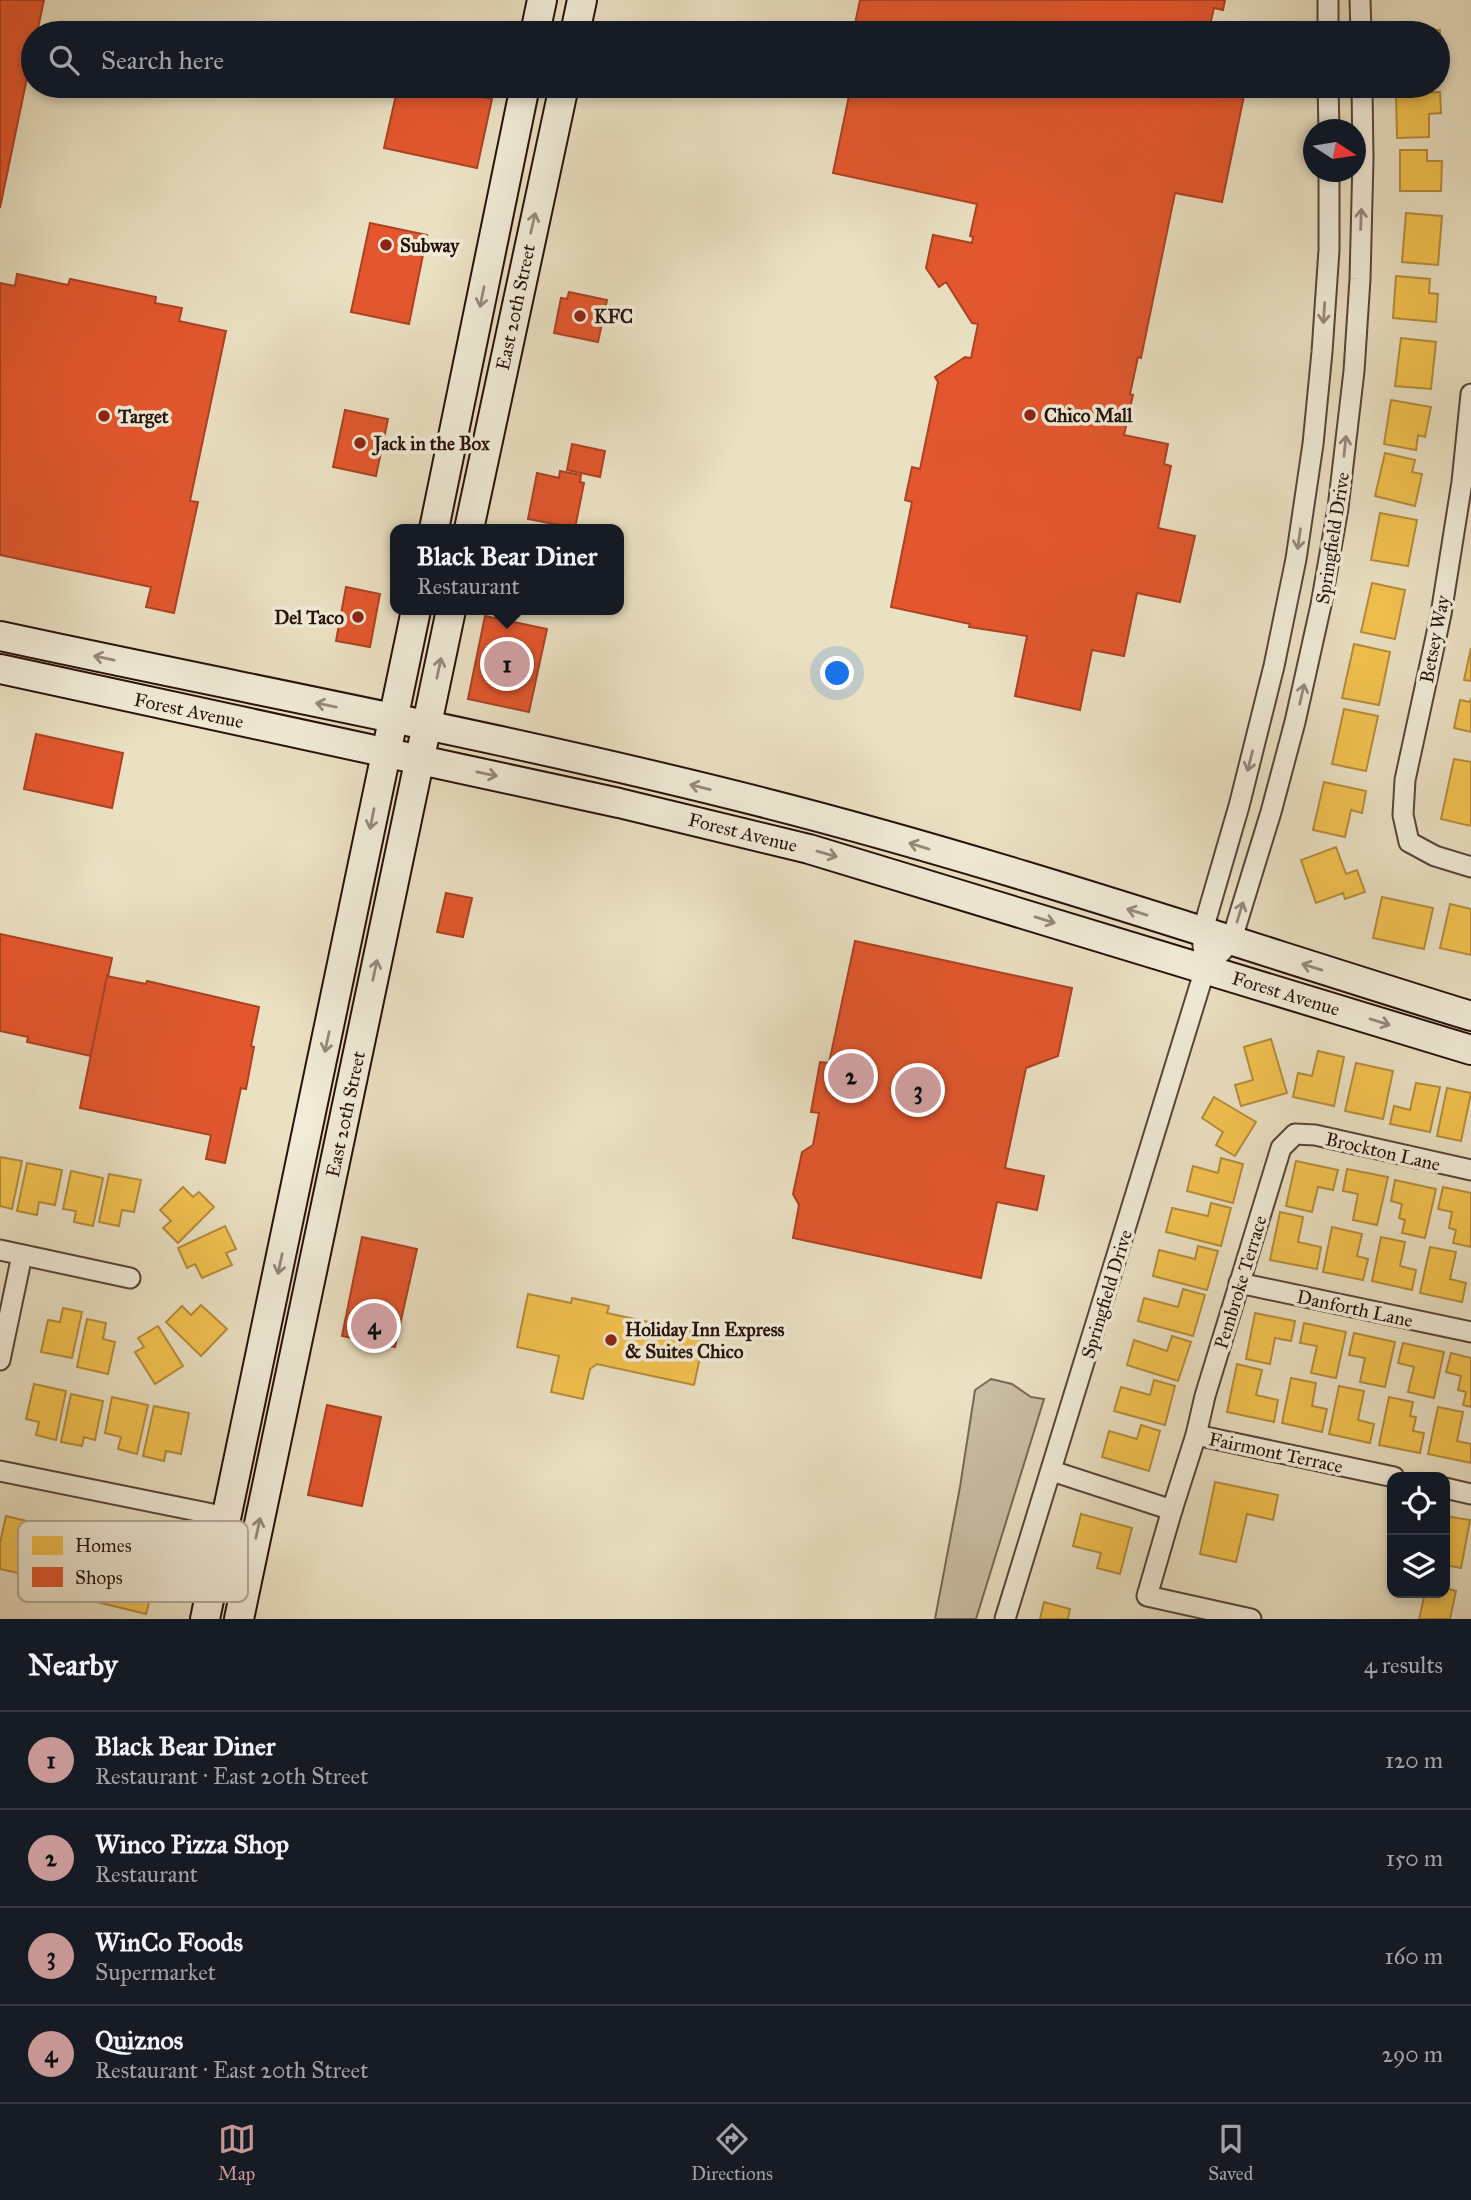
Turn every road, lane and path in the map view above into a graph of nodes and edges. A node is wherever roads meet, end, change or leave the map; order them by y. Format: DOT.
graph roads {
  1 [pos="542,0"];
  2 [pos="582,0"];
  3 [pos="1328,0"];
  4 [pos="1360,0"];
  5 [pos="538,21"];
  6 [pos="578,21"];
  7 [pos="1328,21"];
  8 [pos="1361,21"];
  9 [pos="522,98"];
  10 [pos="561,98"];
  11 [pos="1328,98"];
  12 [pos="1362,98"];
  13 [pos="1329,119"];
  14 [pos="1329,182"];
  15 [pos="465,387"];
  16 [pos="497,393"];
  17 [pos="1471,394"];
  18 [pos="435,524"];
  19 [pos="469,524"];
  20 [pos="415,615"];
  21 [pos="450,615"];
  22 [pos="0,636"];
  23 [pos="0,669"];
  24 [pos="393,719"];
  25 [pos="427,726"];
  26 [pos="386,752"];
  27 [pos="420,760"];
  28 [pos="1471,867"];
  29 [pos="1202,933"];
  30 [pos="1231,942"];
  31 [pos="1205,969"];
  32 [pos="1471,1016"];
  33 [pos="1471,1050"];
  34 [pos="1294,1134"];
  35 [pos="1471,1170"];
  36 [pos="0,1250"];
  37 [pos="22,1255"];
  38 [pos="130,1278"];
  39 [pos="1239,1283"];
  40 [pos="1471,1332"];
  41 [pos="0,1360"];
  42 [pos="1196,1435"];
  43 [pos="0,1471"];
  44 [pos="1052,1471"];
  45 [pos="1387,1476"];
  46 [pos="1450,1489"];
  47 [pos="1471,1494"];
  48 [pos="1172,1510"];
  49 [pos="227,1517"];
  50 [pos="226,1521"];
  51 [pos="248,1576"];
  52 [pos="1005,1619"];
  53 [pos="1251,1619"];
  1 -- 5 [label="street"];
  2 -- 6 [label="street"];
  3 -- 7 [label="street"];
  4 -- 8 [label="street"];
  9 -- 15 [label="street, East 20th Street, one-way"];
  16 -- 10 [label="street, East 20th Street, one-way"];
  11 -- 13 [label="street"];
  30 -- 12 [label="street, Springfield Drive, one-way"];
  14 -- 29 [label="street, Springfield Drive, one-way"];
  15 -- 16 [label="street"];
  15 -- 18 [label="street, East 20th Street"];
  16 -- 19 [label="street, East 20th Street"];
  17 -- 28 [label="street, Betsey Way"];
  20 -- 24 [label="street, East 20th Street"];
  25 -- 21 [label="street, East 20th Street, one-way"];
  24 -- 22 [label="street, Forest Avenue, one-way"];
  23 -- 26 [label="street, Forest Avenue"];
  24 -- 25 [label="street, Forest Avenue"];
  24 -- 26 [label="street, East 20th Street"];
  25 -- 27 [label="street, East 20th Street"];
  29 -- 25 [label="street, Forest Avenue, one-way"];
  26 -- 27 [label="street, Forest Avenue"];
  26 -- 49 [label="street, East 20th Street, one-way"];
  27 -- 31 [label="street, Forest Avenue, one-way"];
  51 -- 27 [label="street, East 20th Street, one-way"];
  29 -- 30 [label="street, Forest Avenue"];
  29 -- 31 [label="street, Springfield Drive"];
  30 -- 31 [label="street, Springfield Drive"];
  32 -- 30 [label="street, Forest Avenue, one-way"];
  31 -- 33 [label="street, Forest Avenue, one-way"];
  31 -- 44 [label="street, Springfield Drive"];
  34 -- 35 [label="street, Brockton Lane"];
  34 -- 39 [label="street, Pembroke Terrace"];
  36 -- 37 [label="street"];
  37 -- 38 [label="street"];
  37 -- 41 [label="street"];
  39 -- 40 [label="street, Danforth Lane"];
  39 -- 42 [label="street, Pembroke Terrace"];
  42 -- 45 [label="street, Fairmont Terrace"];
  42 -- 48 [label="street, Fairmont Terrace"];
  43 -- 49 [label="street"];
  44 -- 48 [label="street"];
  44 -- 52 [label="street, Springfield Drive"];
  46 -- 47 [label="street"];
  48 -- 53 [label="street, Fairmont Terrace"];
  49 -- 50 [label="street, East 20th Street"];
}
